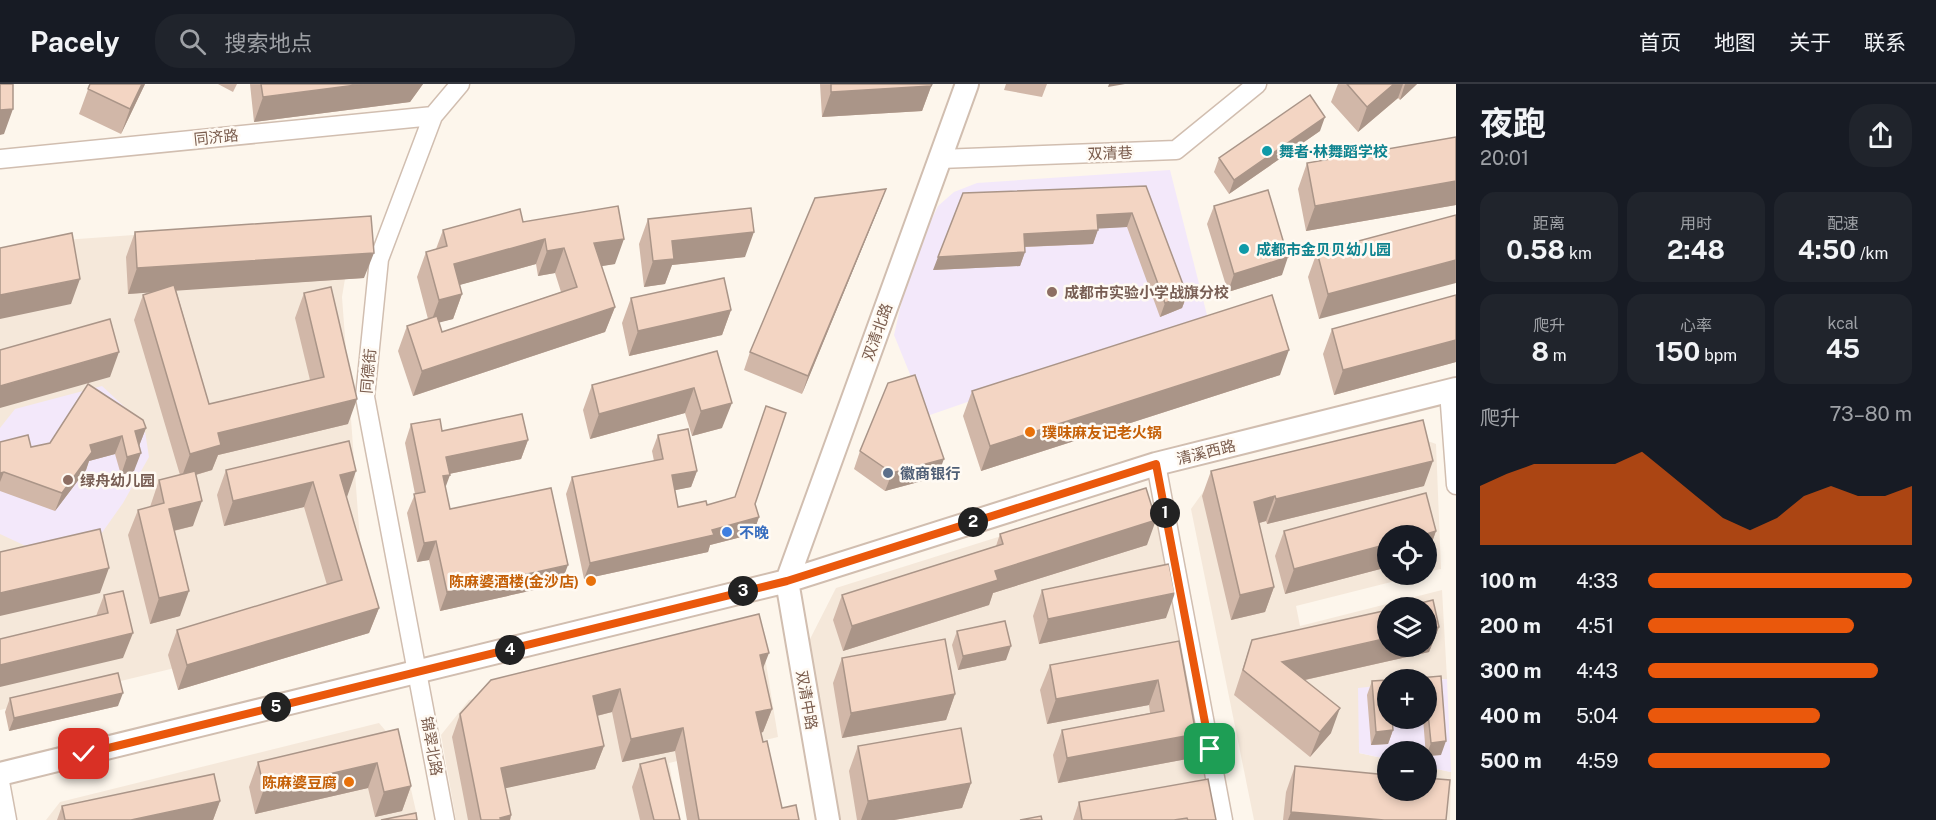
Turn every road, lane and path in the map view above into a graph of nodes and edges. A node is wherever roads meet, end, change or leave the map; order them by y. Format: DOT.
graph roads {
  1 [pos="460,84"];
  2 [pos="967,84"];
  3 [pos="1257,84"];
  4 [pos="433,116"];
  5 [pos="0,159"];
  6 [pos="940,159"];
  7 [pos="1453,390"];
  8 [pos="1156,464"];
  9 [pos="1456,485"];
  10 [pos="787,581"];
  11 [pos="419,672"];
  12 [pos="0,774"];
  13 [pos="0,782"];
  14 [pos="7,820"];
  15 [pos="445,820"];
  16 [pos="828,820"];
  17 [pos="1223,820"];
  1 -- 4 [label="street, 同德街"];
  2 -- 6 [label="street, 双清北路"];
  3 -- 6 [label="street, 双清巷"];
  4 -- 5 [label="street, 同济路"];
  4 -- 11 [label="street, 同德街"];
  6 -- 10 [label="street, 双清北路"];
  7 -- 8 [label="street, 清溪西路"];
  7 -- 9 [label="street"];
  8 -- 10 [label="street, 清溪西路"];
  8 -- 17 [label="street"];
  10 -- 11 [label="street, 清溪西路"];
  10 -- 16 [label="street, 双清中路"];
  11 -- 12 [label="street, 清溪西路"];
  11 -- 15 [label="street, 锦翠北路"];
  13 -- 14 [label="street"];
}
